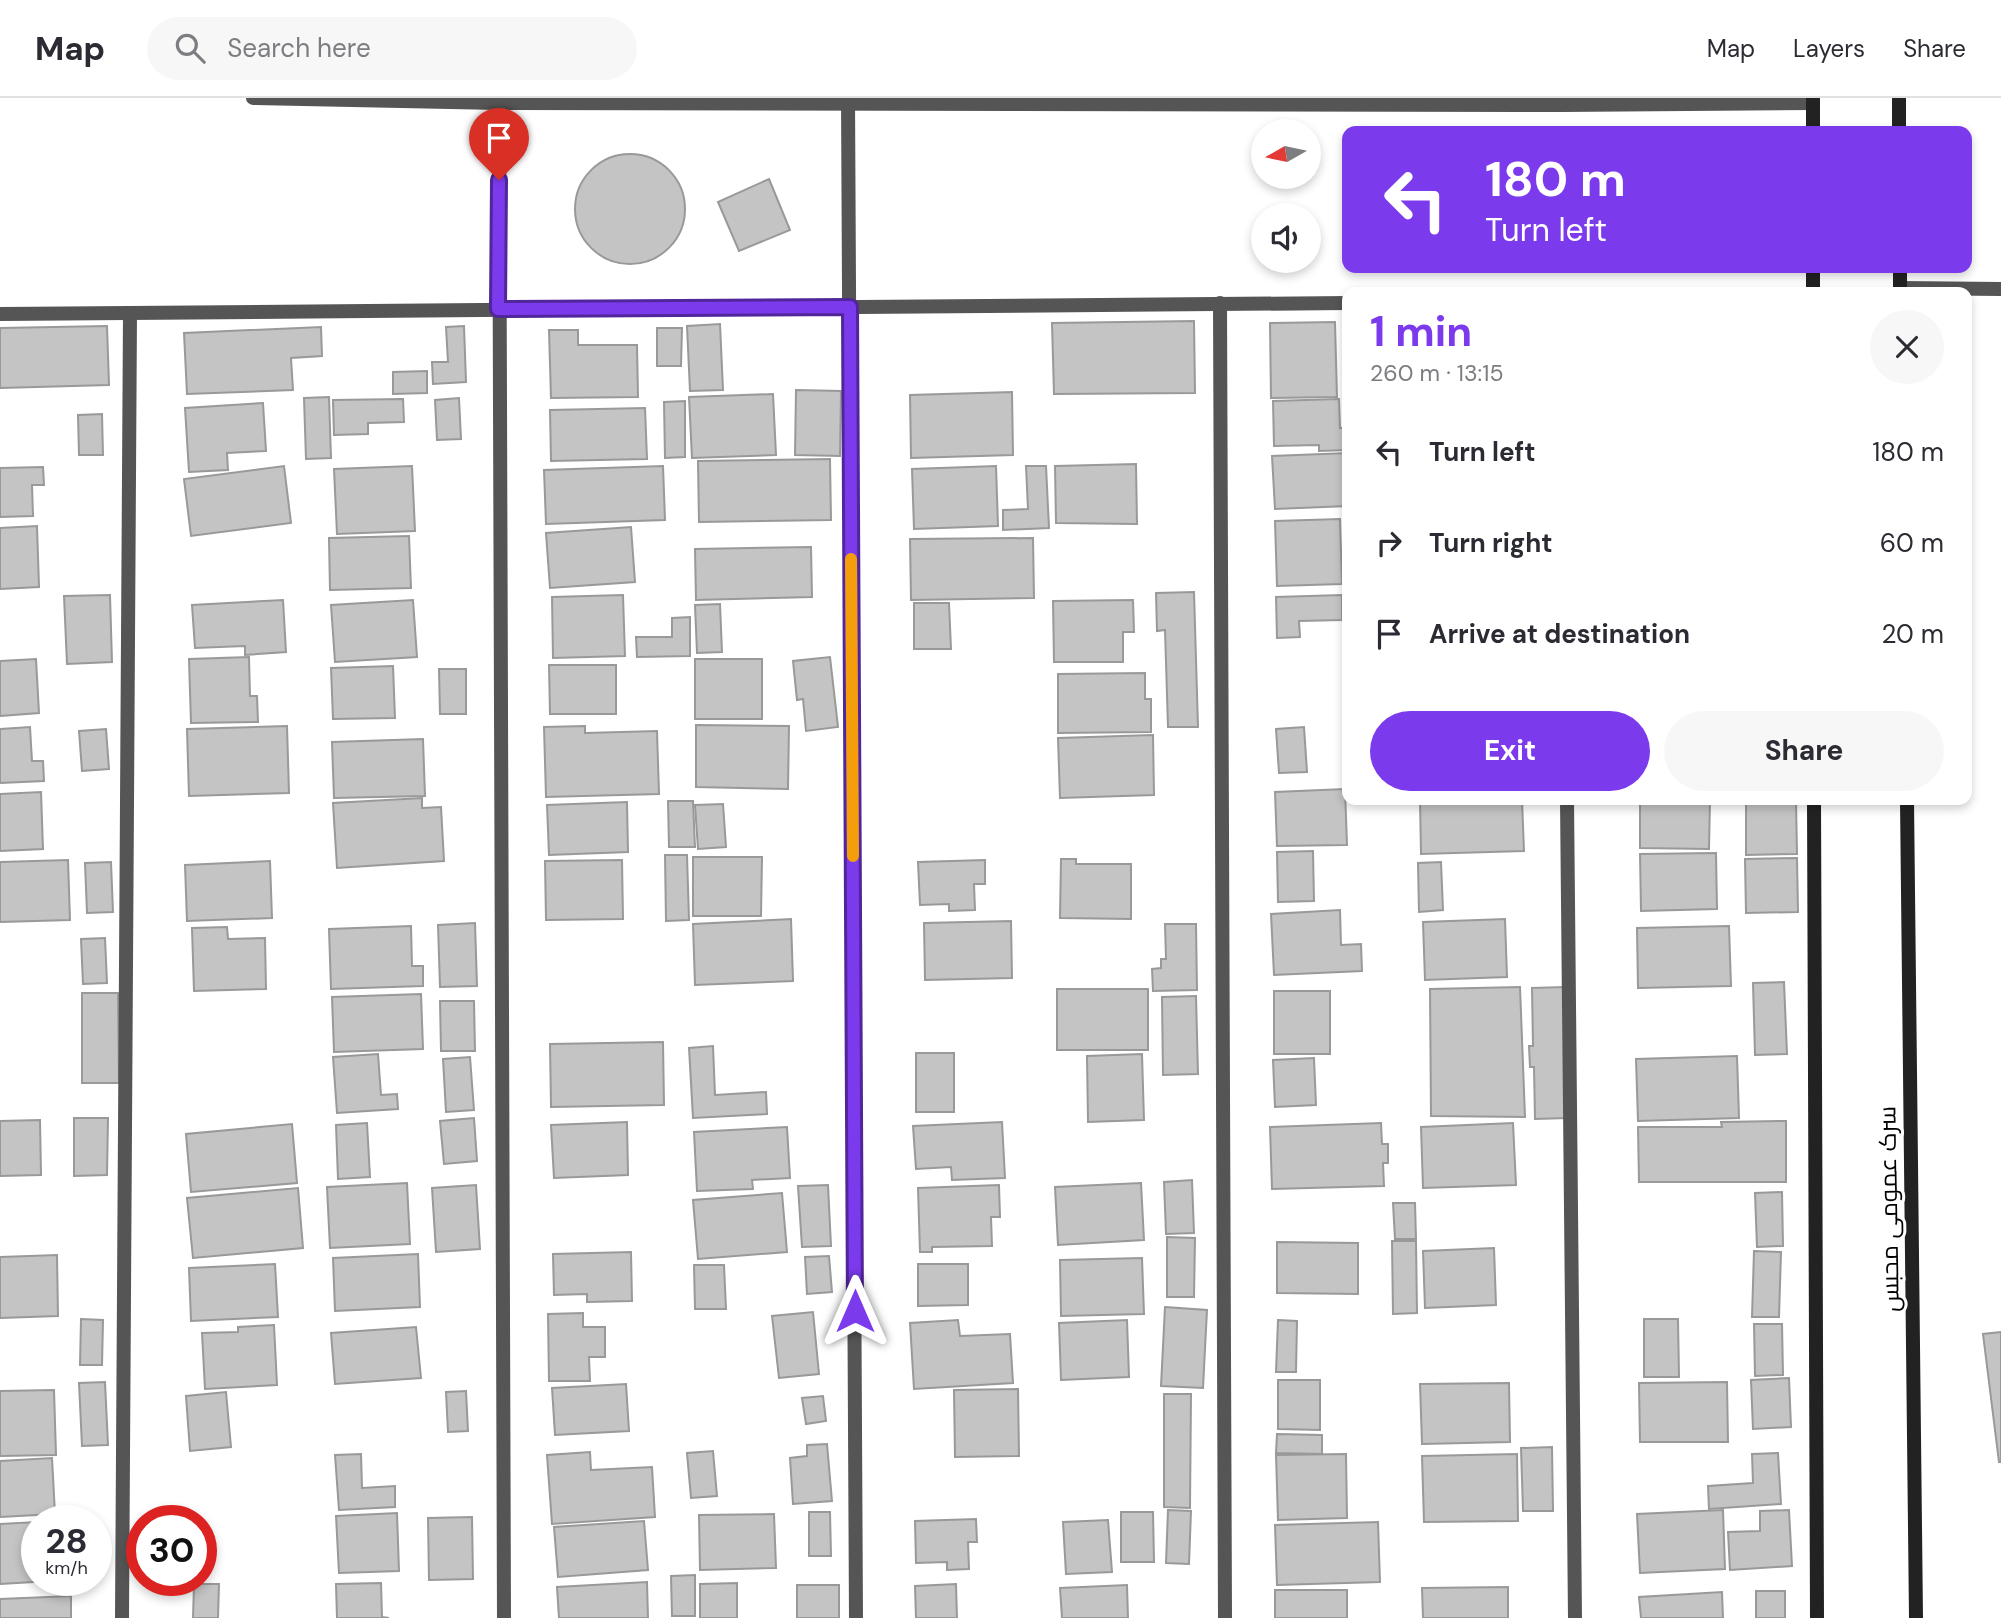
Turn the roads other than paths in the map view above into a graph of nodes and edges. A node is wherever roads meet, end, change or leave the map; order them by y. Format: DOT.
graph roads {
  1 [pos="253,98"];
  2 [pos="1899,98"];
  3 [pos="1813,100"];
  4 [pos="499,101"];
  5 [pos="848,101"];
  6 [pos="1218,101"];
  7 [pos="1562,101"];
  8 [pos="1813,126"];
  9 [pos="1899,126"];
  10 [pos="1972,289"];
  11 [pos="2001,289"];
  12 [pos="1220,303"];
  13 [pos="1342,303"];
  14 [pos="850,307"];
  15 [pos="498,309"];
  16 [pos="130,313"];
  17 [pos="0,314"];
  18 [pos="1567,805"];
  19 [pos="1814,805"];
  20 [pos="1907,805"];
  21 [pos="122,1618"];
  22 [pos="504,1618"];
  23 [pos="856,1618"];
  24 [pos="1225,1618"];
  25 [pos="1576,1618"];
  26 [pos="1817,1618"];
  27 [pos="1916,1618"];
  1 -- 4 [label="street"];
  2 -- 9 [label="street"];
  3 -- 7 [label="street"];
  3 -- 8 [label="street"];
  4 -- 5 [label="street"];
  4 -- 15 [label="street"];
  5 -- 6 [label="street"];
  5 -- 14 [label="street"];
  6 -- 7 [label="street"];
  10 -- 11 [label="street"];
  12 -- 13 [label="street"];
  12 -- 14 [label="street"];
  12 -- 24 [label="street"];
  14 -- 15 [label="street"];
  14 -- 23 [label="street"];
  15 -- 16 [label="street"];
  15 -- 22 [label="street"];
  16 -- 17 [label="street"];
  16 -- 21 [label="street"];
  18 -- 25 [label="street"];
  19 -- 26 [label="street"];
  20 -- 27 [label="street, سرک عمومی محبس"];
}
